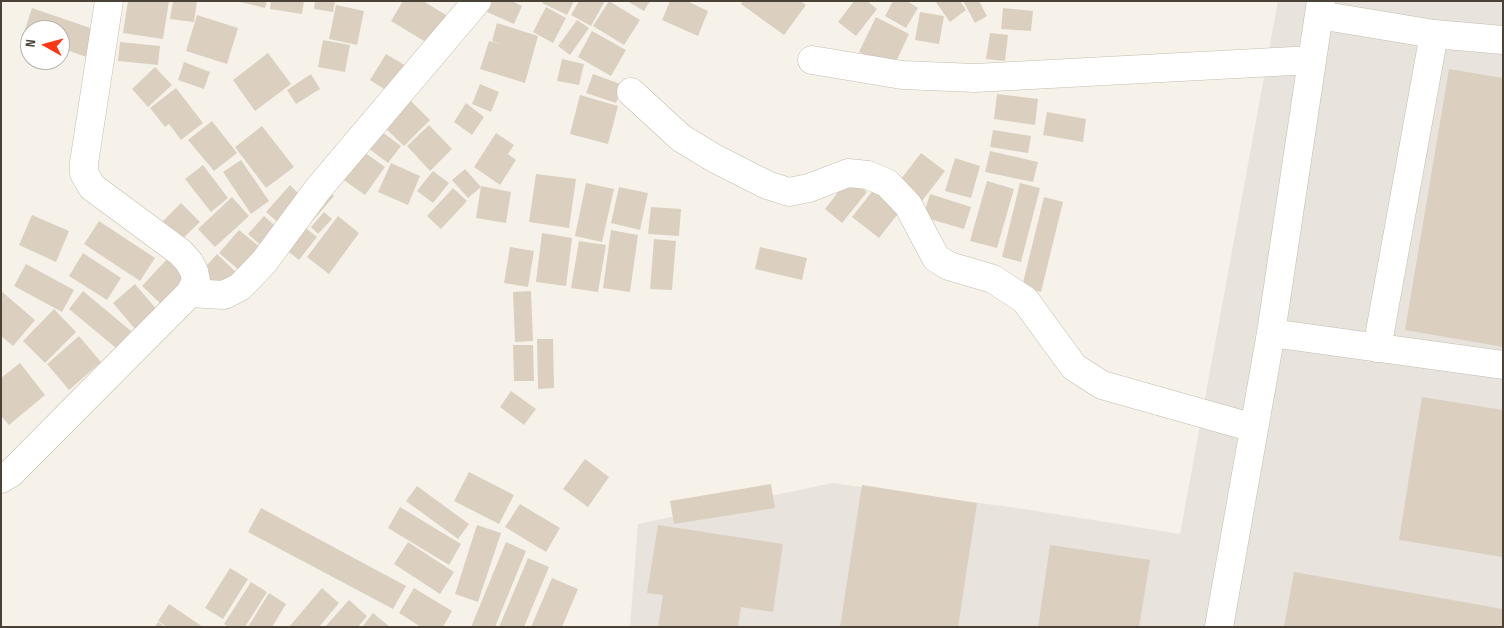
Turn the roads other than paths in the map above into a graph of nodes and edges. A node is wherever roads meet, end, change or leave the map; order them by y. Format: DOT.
graph roads {
  1 [pos="109,1"];
  2 [pos="477,1"];
  3 [pos="1320,8"];
  4 [pos="1434,34"];
  5 [pos="1503,40"];
  6 [pos="812,60"];
  7 [pos="1312,60"];
  8 [pos="631,92"];
  9 [pos="190,293"];
  10 [pos="1271,333"];
  11 [pos="1377,348"];
  12 [pos="1503,366"];
  13 [pos="1254,428"];
  14 [pos="1,479"];
  15 [pos="1219,627"];
  1 -- 9 [label="street"];
  2 -- 9 [label="street"];
  3 -- 4 [label="street"];
  3 -- 7 [label="street"];
  4 -- 5 [label="street"];
  4 -- 11 [label="street"];
  6 -- 7 [label="street"];
  7 -- 10 [label="street"];
  8 -- 13 [label="street"];
  9 -- 14 [label="street"];
  10 -- 11 [label="street"];
  10 -- 13 [label="street"];
  11 -- 12 [label="street"];
  13 -- 15 [label="street"];
}
